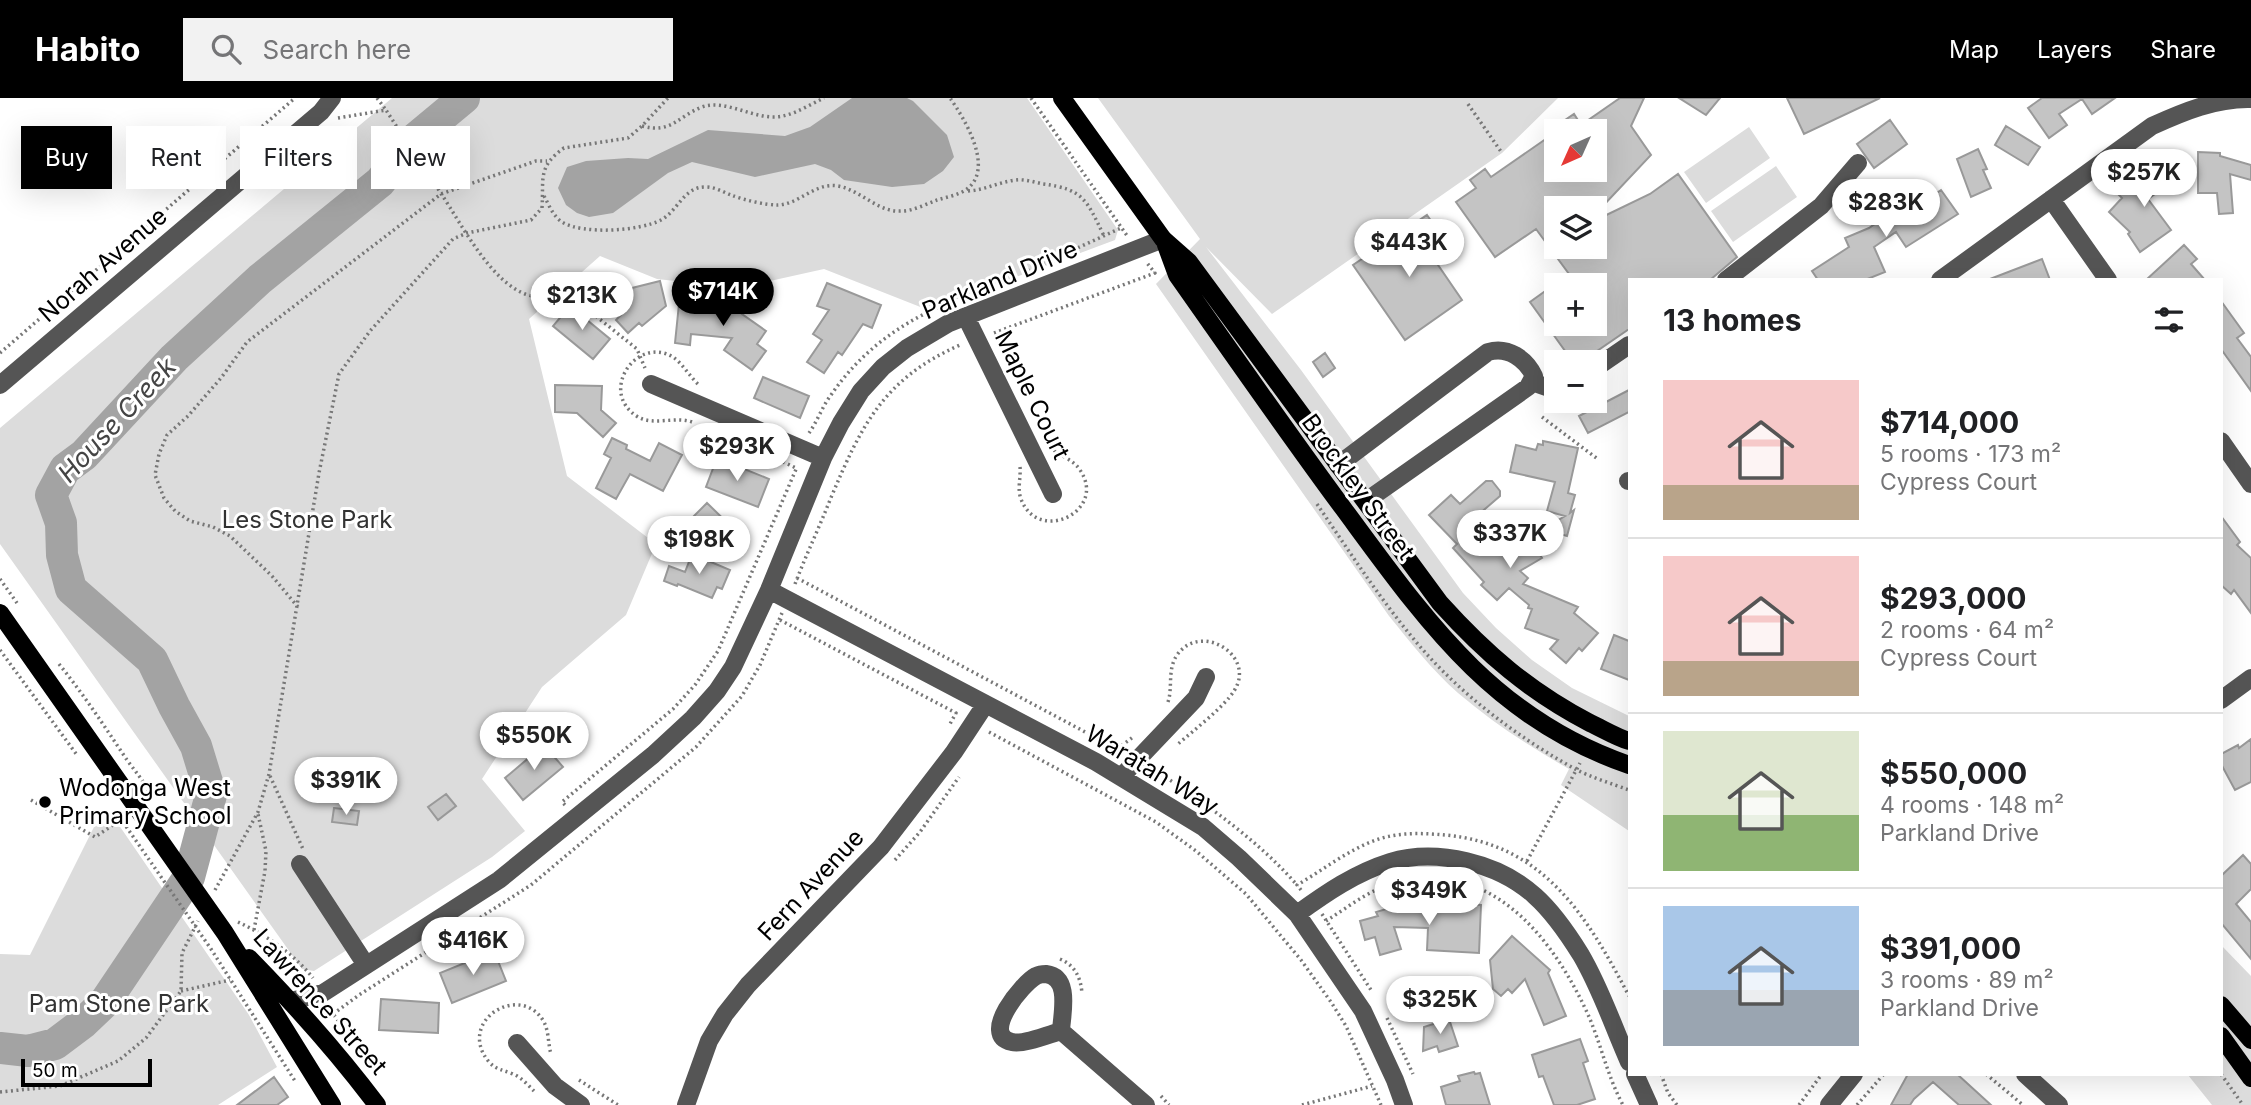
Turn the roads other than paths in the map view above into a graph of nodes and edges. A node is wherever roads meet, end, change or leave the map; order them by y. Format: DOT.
graph roads {
  1 [pos="1062,98"];
  2 [pos="2251,99"];
  3 [pos="328,104"];
  4 [pos="1858,163"];
  5 [pos="2051,199"];
  6 [pos="1163,239"];
  7 [pos="1729,278"];
  8 [pos="1943,278"];
  9 [pos="2107,278"];
  10 [pos="966,317"];
  11 [pos="1628,346"];
  12 [pos="1607,360"];
  13 [pos="1532,383"];
  14 [pos="651,384"];
  15 [pos="0,386"];
  16 [pos="1544,387"];
  17 [pos="811,443"];
  18 [pos="2223,444"];
  19 [pos="1338,465"];
  20 [pos="1321,478"];
  21 [pos="2251,484"];
  22 [pos="1053,494"];
  23 [pos="1366,501"];
  24 [pos="769,590"];
  25 [pos="0,613"];
  26 [pos="1206,677"];
  27 [pos="2251,678"];
  28 [pos="2223,699"];
  29 [pos="985,705"];
  30 [pos="1628,741"];
  31 [pos="1628,765"];
  32 [pos="1121,777"];
  33 [pos="300,864"];
  34 [pos="1297,914"];
  35 [pos="232,927"];
  36 [pos="366,965"];
  37 [pos="323,993"];
  38 [pos="291,1001"];
  39 [pos="2223,1007"];
  40 [pos="281,1021"];
  41 [pos="309,1021"];
  42 [pos="2248,1027"];
  43 [pos="1062,1031"];
  44 [pos="2223,1037"];
  45 [pos="2223,1038"];
  46 [pos="517,1043"];
  47 [pos="1628,1060"];
  48 [pos="1636,1076"];
  49 [pos="1852,1076"];
  50 [pos="2027,1076"];
  51 [pos="2251,1078"];
  52 [pos="332,1105"];
  53 [pos="377,1105"];
  54 [pos="581,1105"];
  55 [pos="686,1105"];
  56 [pos="1146,1105"];
  57 [pos="1404,1105"];
  58 [pos="1649,1105"];
  59 [pos="1829,1105"];
  60 [pos="2059,1105"];
  1 -- 6 [label="main road, Brockley Street"];
  2 -- 5 [label="street"];
  3 -- 15 [label="street, Norah Avenue"];
  4 -- 7 [label="street"];
  5 -- 8 [label="street"];
  5 -- 9 [label="street"];
  6 -- 10 [label="street, Parkland Drive"];
  6 -- 19 [label="main road, Brockley Street"];
  6 -- 20 [label="main road, Brockley Street"];
  10 -- 17 [label="street, Parkland Drive"];
  10 -- 22 [label="street, Maple Court"];
  11 -- 12 [label="street"];
  13 -- 16 [label="street"];
  13 -- 19 [label="street"];
  13 -- 23 [label="street"];
  14 -- 17 [label="street"];
  17 -- 24 [label="street, Parkland Drive"];
  18 -- 21 [label="street"];
  19 -- 20 [label="main road"];
  19 -- 23 [label="main road, Brockley Street"];
  20 -- 31 [label="main road, Brockley Street"];
  23 -- 30 [label="main road, Brockley Street"];
  24 -- 29 [label="street, Waratah Way"];
  24 -- 36 [label="street, Parkland Drive"];
  25 -- 35 [label="main road, Lawrence Street"];
  26 -- 32 [label="street"];
  27 -- 28 [label="street"];
  29 -- 32 [label="street, Waratah Way"];
  29 -- 55 [label="street, Fern Avenue"];
  32 -- 34 [label="street, Waratah Way"];
  33 -- 36 [label="street"];
  34 -- 47 [label="street"];
  34 -- 57 [label="street, Waratah Way"];
  35 -- 38 [label="main road, Lawrence Street"];
  35 -- 40 [label="main road, Lawrence Street"];
  36 -- 37 [label="street, Parkland Drive"];
  37 -- 38 [label="street, Parkland Drive"];
  37 -- 41 [label="street"];
  38 -- 40 [label="main road"];
  38 -- 41 [label="main road, Lawrence Street"];
  39 -- 42 [label="main road"];
  40 -- 52 [label="main road, Lawrence Street"];
  41 -- 53 [label="main road, Lawrence Street"];
  42 -- 44 [label="main road"];
  43 -- 56 [label="street"];
  45 -- 51 [label="main road"];
  46 -- 54 [label="street"];
  48 -- 58 [label="street"];
  49 -- 59 [label="street"];
  50 -- 60 [label="street"];
}
